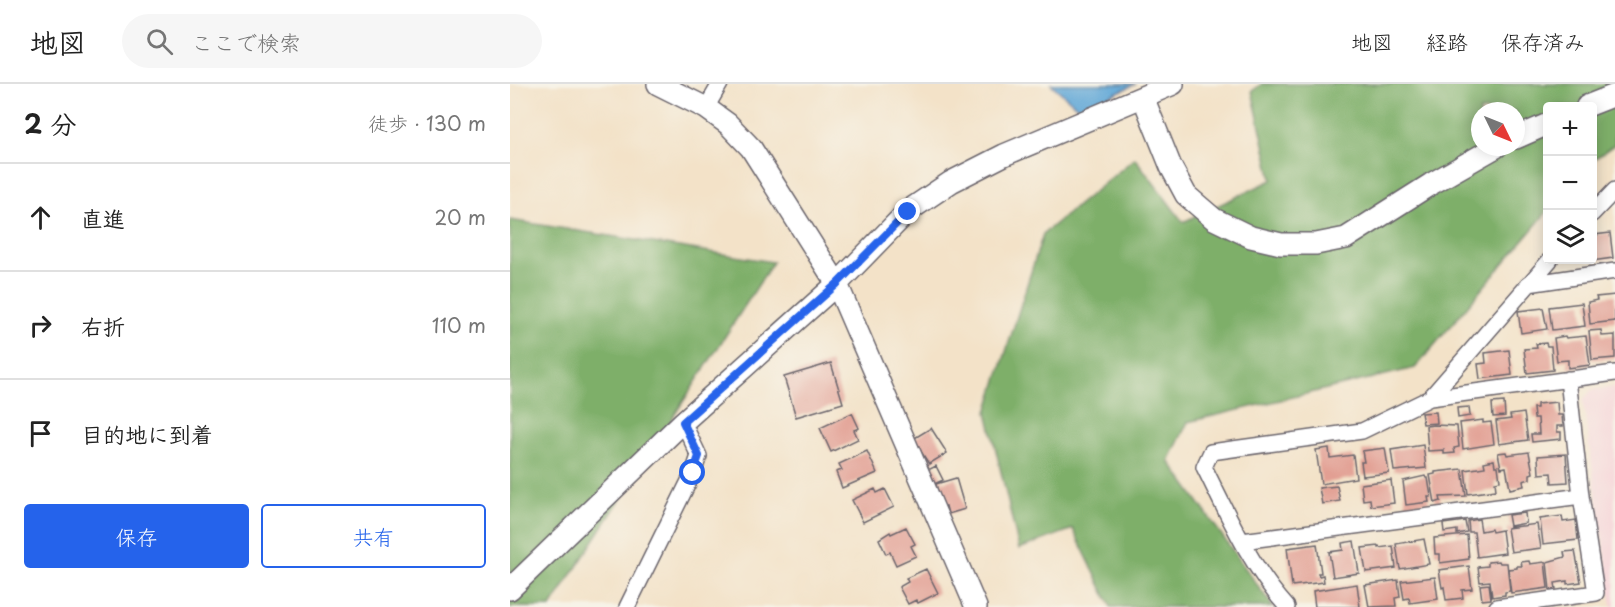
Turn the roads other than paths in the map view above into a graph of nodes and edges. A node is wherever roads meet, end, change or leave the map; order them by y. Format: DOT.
graph roads {
  1 [pos="658,84"];
  2 [pos="720,84"];
  3 [pos="1173,84"];
  4 [pos="1615,95"];
  5 [pos="1143,97"];
  6 [pos="1597,102"];
  7 [pos="706,108"];
  8 [pos="1543,126"];
  9 [pos="1525,134"];
  10 [pos="1480,156"];
  11 [pos="1615,190"];
  12 [pos="1597,210"];
  13 [pos="1546,264"];
  14 [pos="1615,271"];
  15 [pos="837,284"];
  16 [pos="1528,284"];
  17 [pos="1615,373"];
  18 [pos="1568,379"];
  19 [pos="1430,398"];
  20 [pos="683,422"];
  21 [pos="1581,496"];
  22 [pos="1242,542"];
  23 [pos="510,589"];
  24 [pos="627,607"];
  25 [pos="976,607"];
  26 [pos="1287,607"];
  27 [pos="1497,607"];
  1 -- 7 [label="street"];
  2 -- 7 [label="street"];
  3 -- 5 [label="street"];
  4 -- 6 [label="street"];
  5 -- 10 [label="street"];
  5 -- 15 [label="street"];
  7 -- 15 [label="street"];
  8 -- 9 [label="street"];
  11 -- 12 [label="street"];
  13 -- 16 [label="street"];
  14 -- 16 [label="street"];
  15 -- 20 [label="street"];
  15 -- 25 [label="street"];
  16 -- 19 [label="street"];
  17 -- 18 [label="street"];
  18 -- 19 [label="street"];
  18 -- 21 [label="street"];
  19 -- 22 [label="street"];
  20 -- 23 [label="street"];
  20 -- 24 [label="street"];
  21 -- 22 [label="street"];
  21 -- 27 [label="street"];
  22 -- 26 [label="street"];
}
